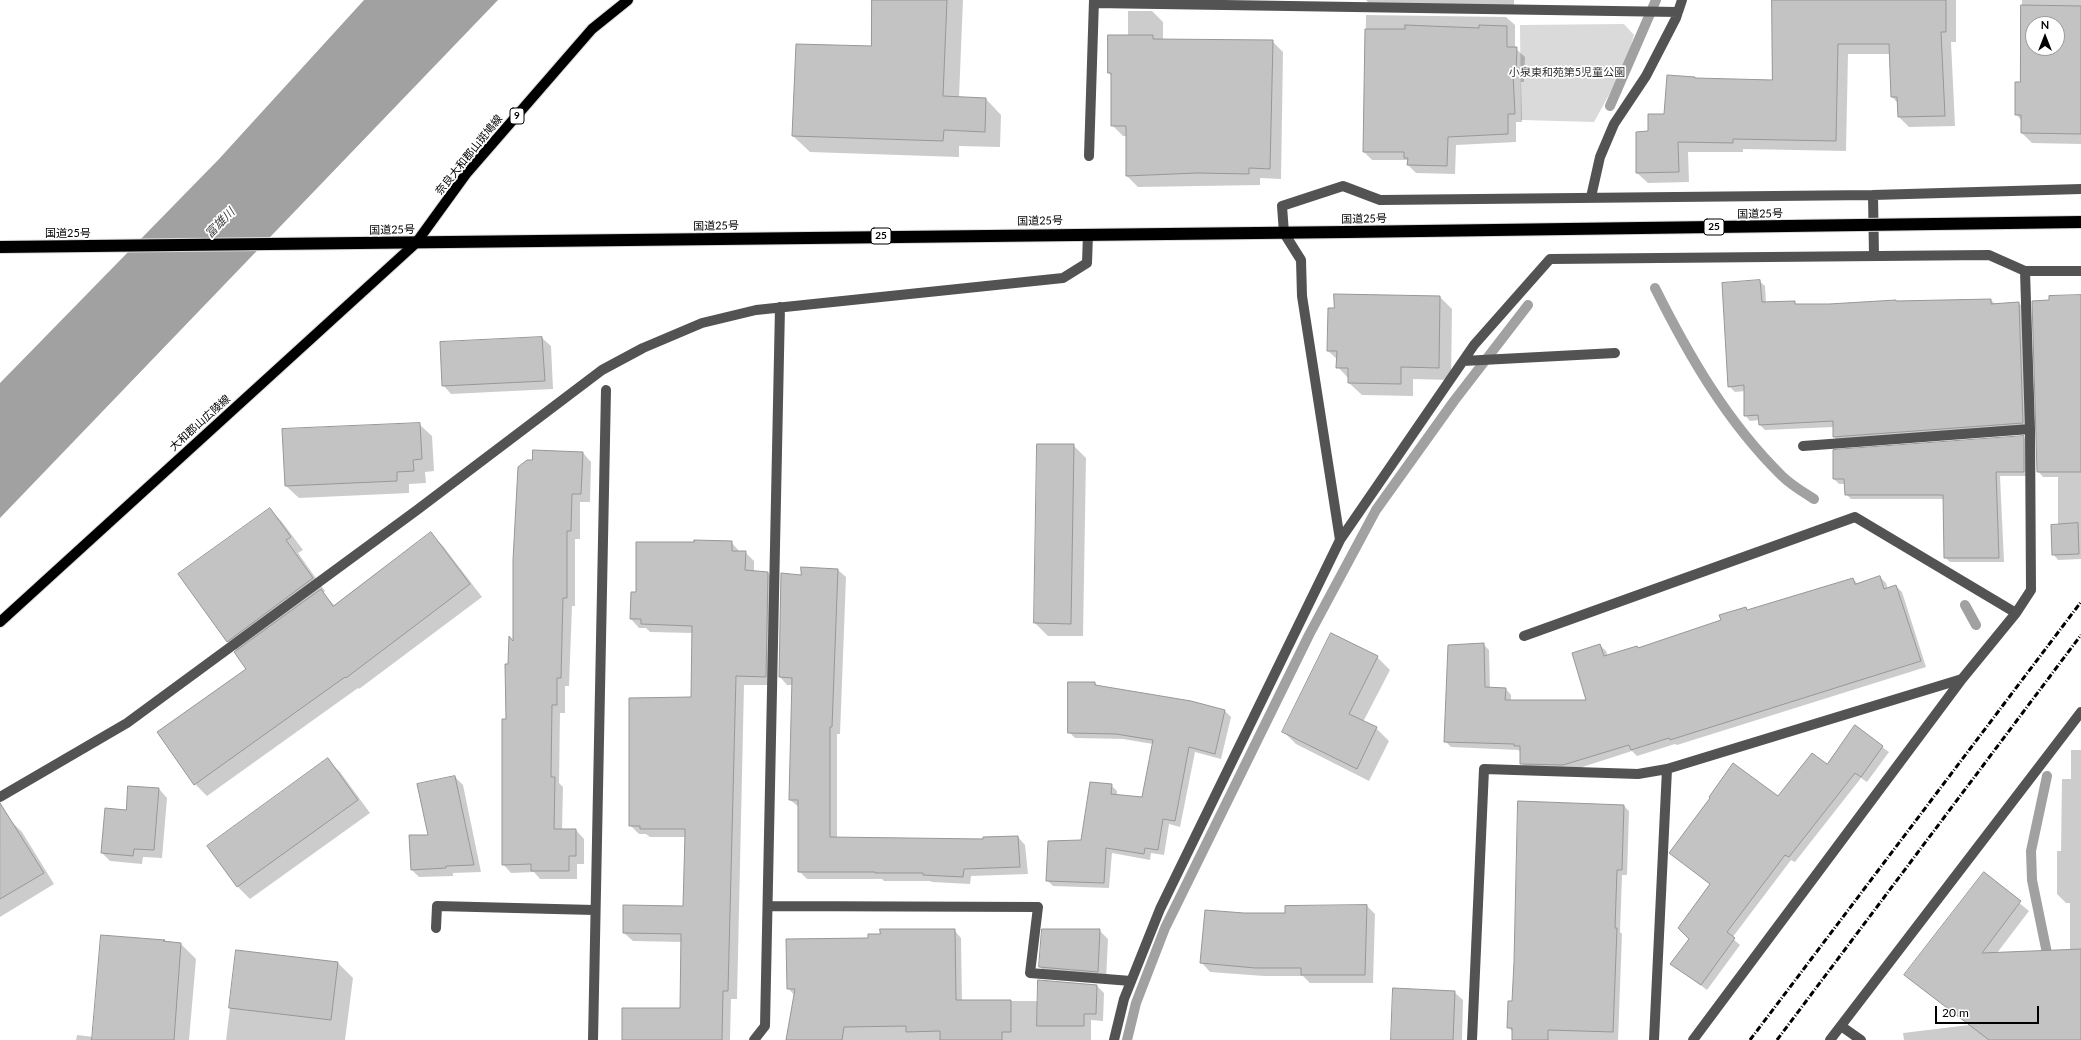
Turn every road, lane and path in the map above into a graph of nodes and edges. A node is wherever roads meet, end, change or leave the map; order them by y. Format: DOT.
graph roads {
  1 [pos="628,0"];
  2 [pos="1682,0"];
  3 [pos="1094,1"];
  4 [pos="1678,12"];
  5 [pos="1089,156"];
  6 [pos="2081,189"];
  7 [pos="1873,195"];
  8 [pos="1591,197"];
  9 [pos="2081,222"];
  10 [pos="1284,233"];
  11 [pos="1088,234"];
  12 [pos="416,243"];
  13 [pos="2,246"];
  14 [pos="1874,256"];
  15 [pos="2025,271"];
  16 [pos="2081,271"];
  17 [pos="780,307"];
  18 [pos="1615,353"];
  19 [pos="1462,361"];
  20 [pos="606,390"];
  21 [pos="2030,429"];
  22 [pos="1803,446"];
  23 [pos="1340,540"];
  24 [pos="2016,613"];
  25 [pos="0,622"];
  26 [pos="1524,636"];
  27 [pos="1962,679"];
  28 [pos="2081,712"];
  29 [pos="1667,769"];
  30 [pos="0,797"];
  31 [pos="768,906"];
  32 [pos="594,910"];
  33 [pos="436,928"];
  34 [pos="1131,981"];
  35 [pos="1841,1026"];
  36 [pos="593,1040"];
  37 [pos="754,1040"];
  38 [pos="1114,1040"];
  39 [pos="1472,1040"];
  40 [pos="1654,1040"];
  41 [pos="1693,1040"];
  42 [pos="1830,1040"];
  43 [pos="1861,1040"];
  1 -- 12 [label="main road, 奈良大和郡山斑鳩線 / 9"];
  2 -- 4 [label="street"];
  3 -- 4 [label="street"];
  3 -- 5 [label="street"];
  4 -- 8 [label="street"];
  6 -- 7 [label="street"];
  7 -- 8 [label="street"];
  7 -- 14 [label="street"];
  8 -- 10 [label="street"];
  9 -- 10 [label="highway, 国道25号 / 25, bridge"];
  10 -- 11 [label="highway, 国道25号 / 25"];
  10 -- 23 [label="street"];
  11 -- 12 [label="highway, 国道25号 / 25"];
  11 -- 17 [label="street"];
  12 -- 13 [label="highway, 国道25号 / 25"];
  12 -- 25 [label="main road, 大和郡山広陵線"];
  14 -- 15 [label="street"];
  14 -- 19 [label="street"];
  15 -- 16 [label="street"];
  15 -- 21 [label="street"];
  17 -- 30 [label="street"];
  17 -- 31 [label="street"];
  18 -- 19 [label="street"];
  19 -- 23 [label="street"];
  20 -- 32 [label="street"];
  21 -- 22 [label="street"];
  21 -- 24 [label="street"];
  23 -- 34 [label="street"];
  24 -- 26 [label="street"];
  24 -- 27 [label="street"];
  27 -- 29 [label="street"];
  27 -- 41 [label="street"];
  28 -- 35 [label="street"];
  29 -- 39 [label="street"];
  29 -- 40 [label="street"];
  31 -- 34 [label="street"];
  31 -- 37 [label="street"];
  32 -- 33 [label="street"];
  32 -- 36 [label="street"];
  34 -- 38 [label="street"];
  35 -- 42 [label="street"];
  35 -- 43 [label="street"];
}
